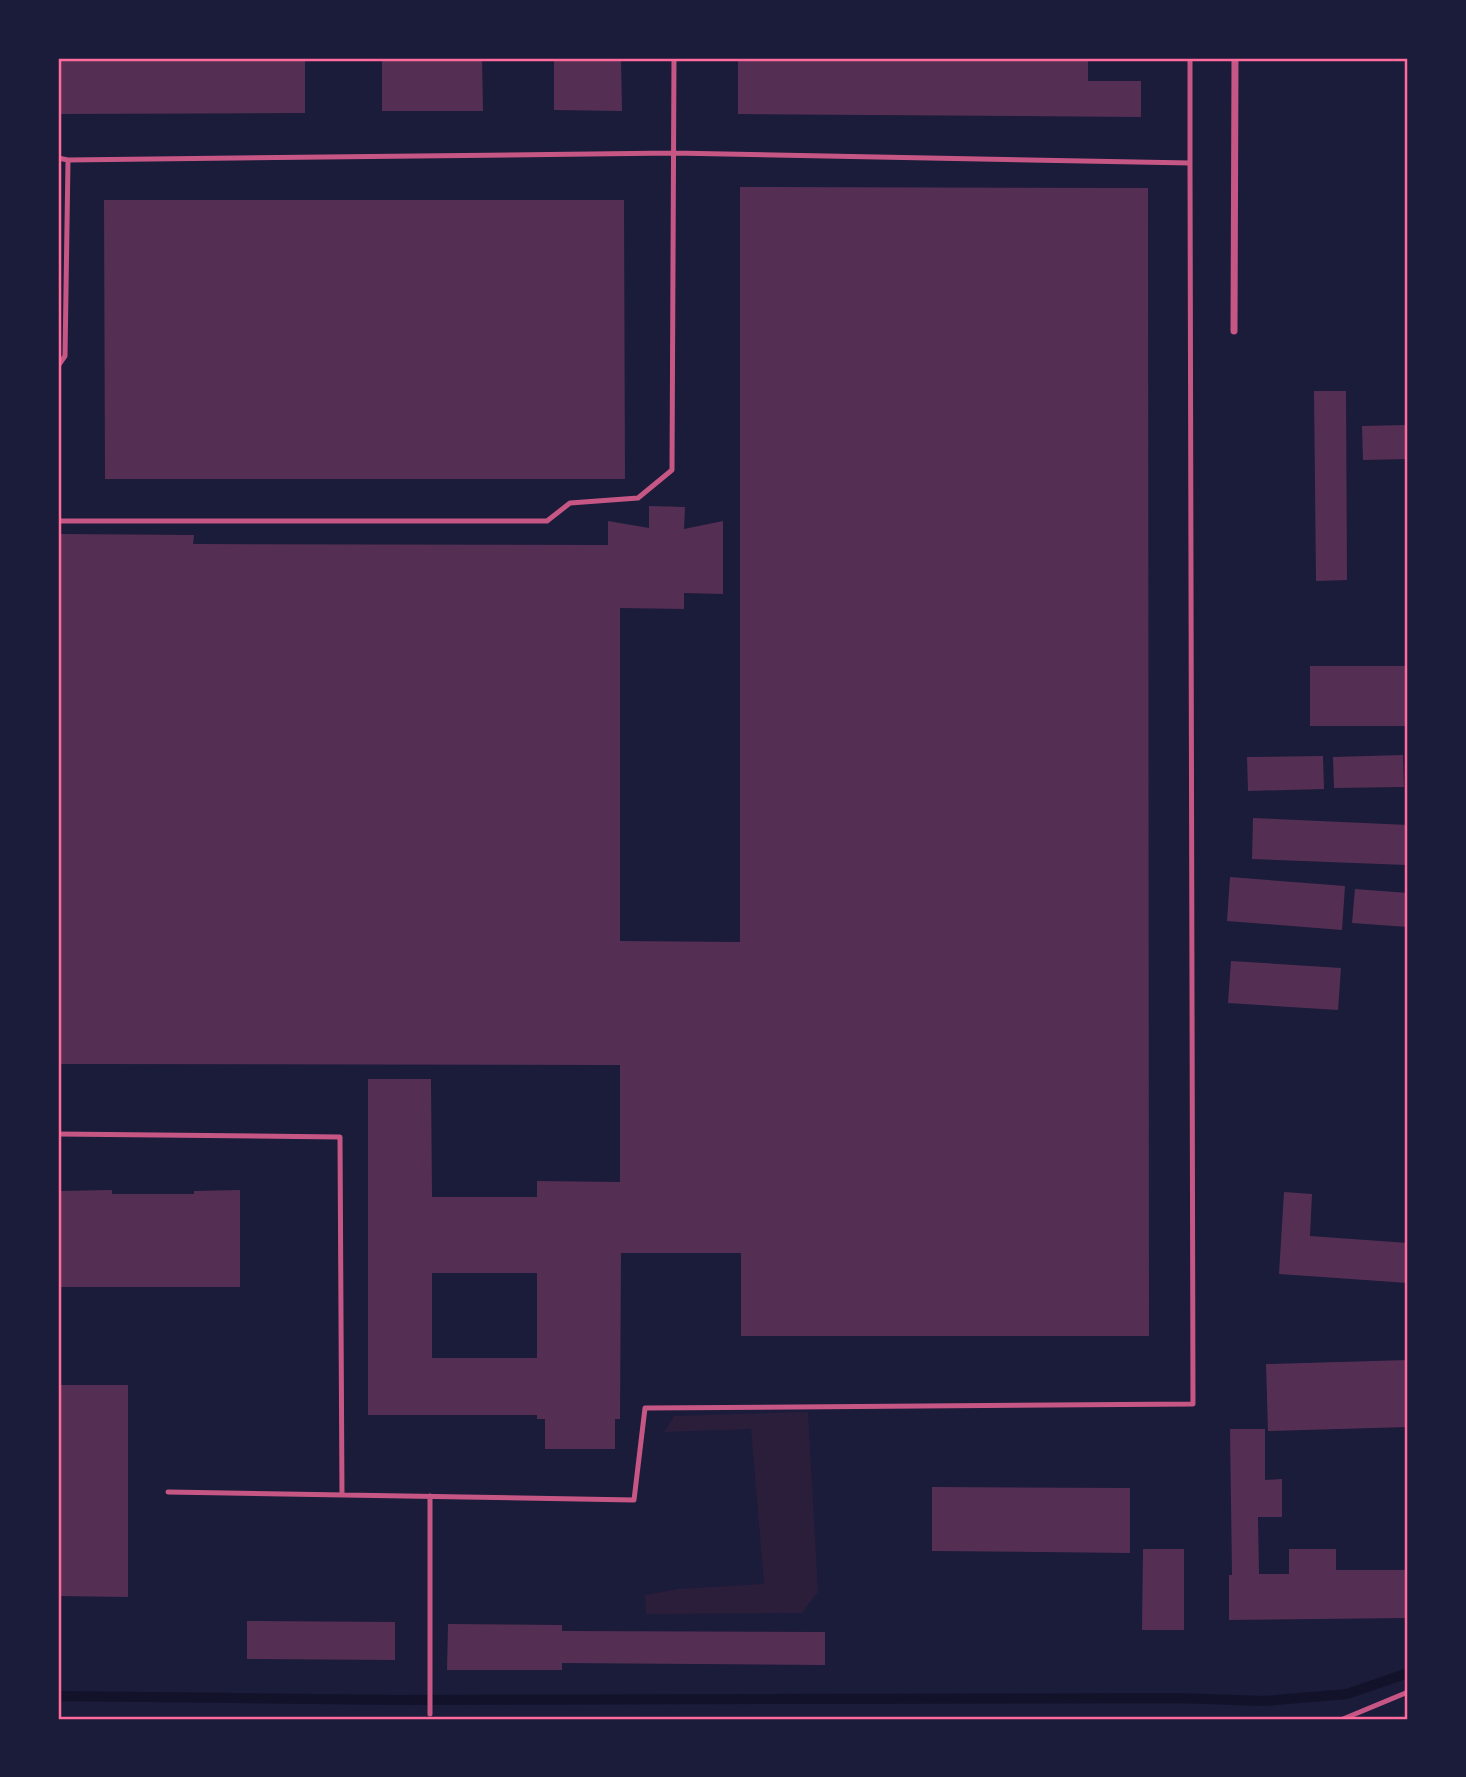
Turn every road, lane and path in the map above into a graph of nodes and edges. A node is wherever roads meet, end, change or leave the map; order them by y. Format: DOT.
graph roads {
  1 [pos="674,58"];
  2 [pos="1191,58"];
  3 [pos="1235,58"];
  4 [pos="673,153"];
  5 [pos="58,158"];
  6 [pos="68,160"];
  7 [pos="1190,163"];
  8 [pos="1234,331"];
  9 [pos="58,366"];
  10 [pos="58,521"];
  11 [pos="58,1134"];
  12 [pos="168,1492"];
  13 [pos="342,1494"];
  14 [pos="430,1496"];
  15 [pos="1408,1692"];
  16 [pos="430,1714"];
  17 [pos="1343,1719"];
  1 -- 4 [label="lane"];
  2 -- 7 [label="lane"];
  3 -- 8 [label="street"];
  4 -- 6 [label="lane"];
  4 -- 7 [label="lane"];
  4 -- 10 [label="lane"];
  5 -- 6 [label="lane"];
  6 -- 9 [label="lane"];
  7 -- 14 [label="lane"];
  11 -- 13 [label="lane"];
  12 -- 13 [label="lane"];
  13 -- 14 [label="lane"];
  14 -- 16 [label="lane"];
  15 -- 17 [label="lane"];
}
